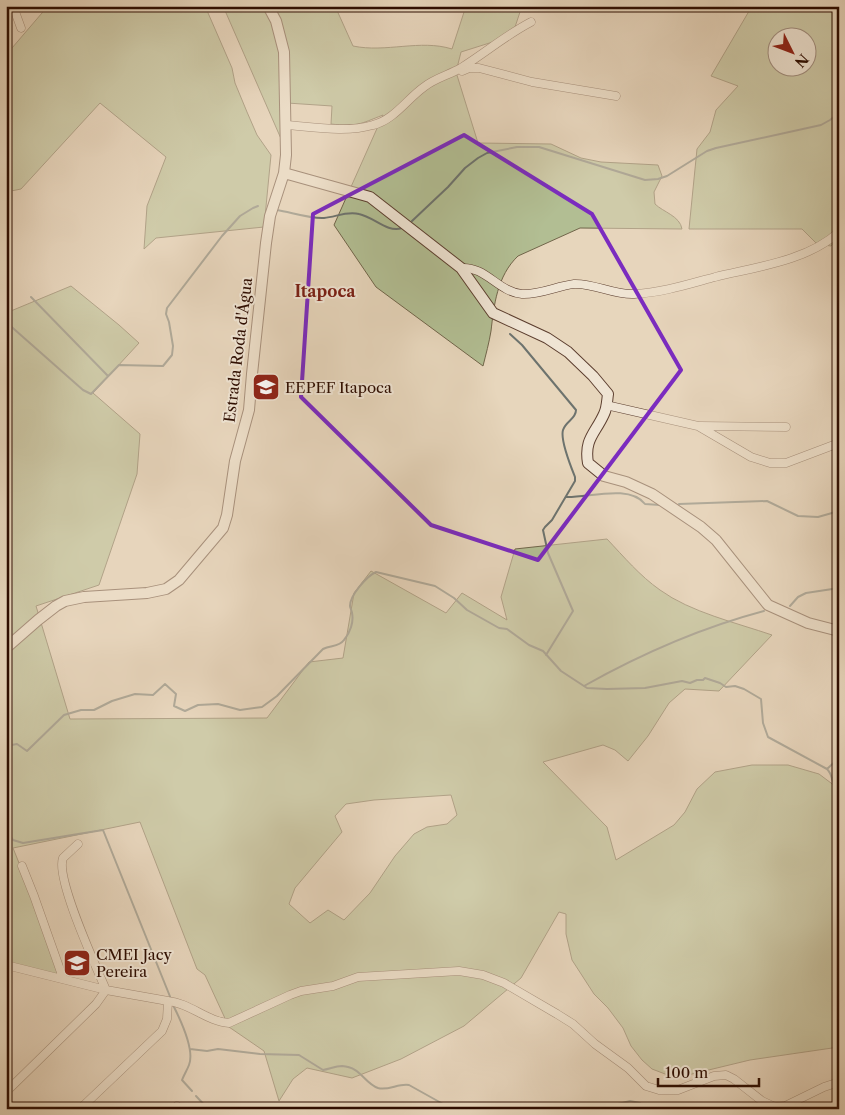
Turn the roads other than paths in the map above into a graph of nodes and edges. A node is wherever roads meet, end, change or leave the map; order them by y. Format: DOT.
graph roads {
  1 [pos="13,6"];
  2 [pos="268,6"];
  3 [pos="531,22"];
  4 [pos="21,28"];
  5 [pos="449,74"];
  6 [pos="616,96"];
  7 [pos="286,125"];
  8 [pos="284,172"];
  9 [pos="839,232"];
  10 [pos="460,268"];
  11 [pos="606,405"];
  12 [pos="698,426"];
  13 [pos="786,427"];
  14 [pos="839,443"];
  15 [pos="839,632"];
  16 [pos="6,648"];
  17 [pos="78,844"];
  18 [pos="22,866"];
  19 [pos="6,965"];
  20 [pos="63,978"];
  21 [pos="106,990"];
  22 [pos="168,1001"];
  23 [pos="839,1082"];
  24 [pos="6,1092"];
  25 [pos="80,1109"];
  1 -- 4 [label="street"];
  2 -- 7 [label="street, Estrada Roda d'Água"];
  3 -- 5 [label="street"];
  5 -- 6 [label="street"];
  5 -- 7 [label="street"];
  7 -- 8 [label="street, Estrada Roda d'Água"];
  8 -- 10 [label="street"];
  8 -- 16 [label="street, Estrada Roda d'Água"];
  9 -- 10 [label="street"];
  10 -- 11 [label="street"];
  11 -- 12 [label="street"];
  11 -- 15 [label="street"];
  12 -- 13 [label="street"];
  12 -- 14 [label="street"];
  17 -- 21 [label="street"];
  18 -- 20 [label="street"];
  19 -- 20 [label="street"];
  20 -- 21 [label="street"];
  21 -- 22 [label="street"];
  21 -- 24 [label="street"];
  22 -- 23 [label="street"];
  22 -- 25 [label="street"];
}
